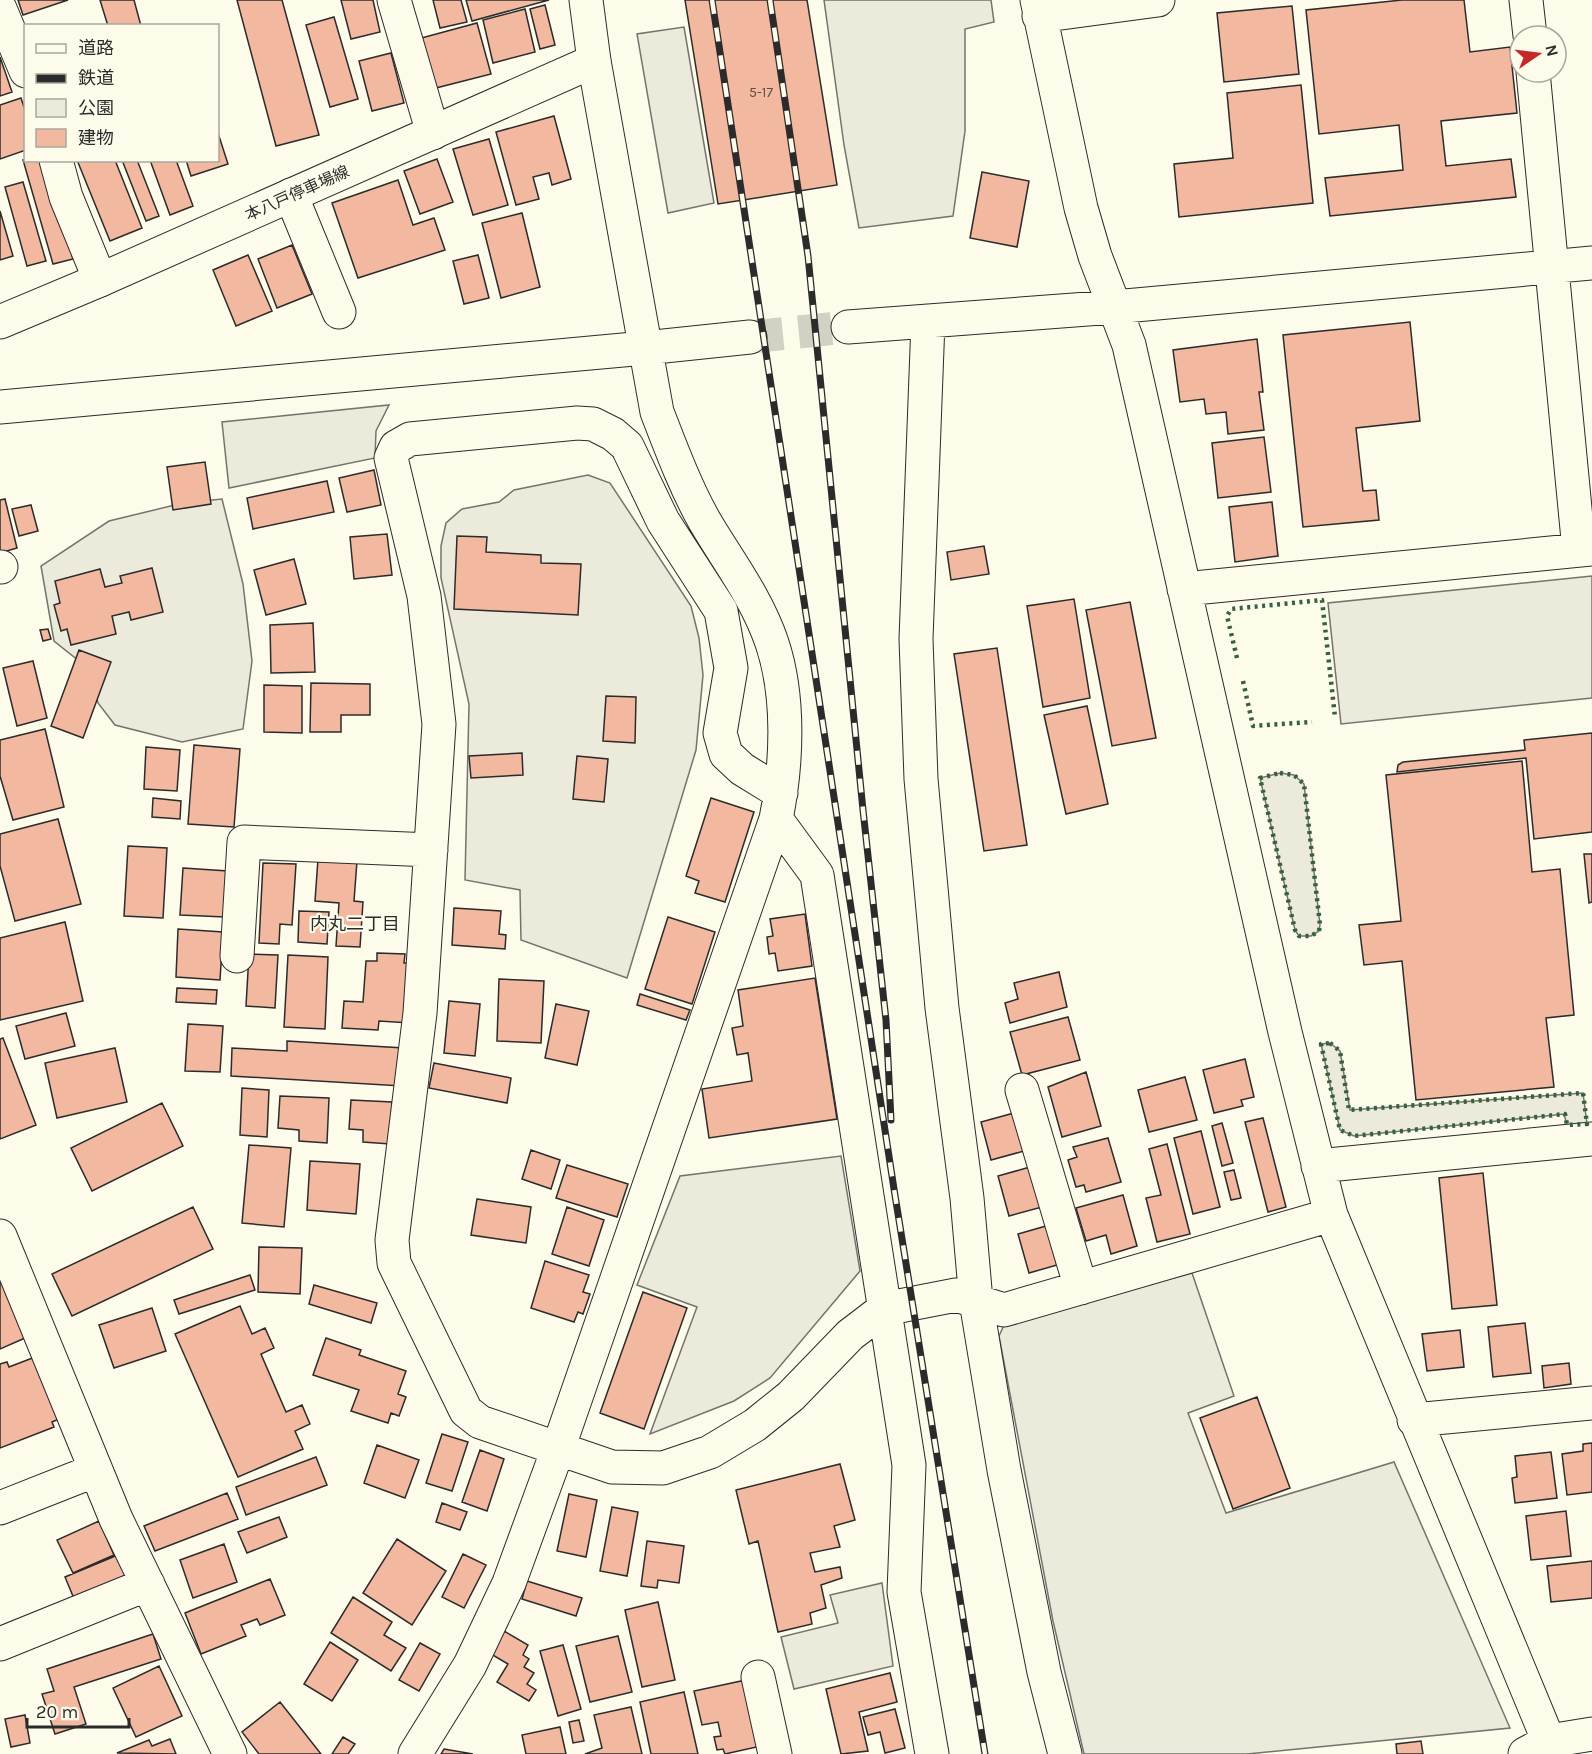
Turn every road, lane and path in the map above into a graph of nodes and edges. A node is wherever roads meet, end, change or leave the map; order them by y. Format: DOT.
graph roads {
  1 [pos="394,0"];
  2 [pos="586,0"];
  3 [pos="1158,0"];
  4 [pos="1527,0"];
  5 [pos="1038,8"];
  6 [pos="0,9"];
  7 [pos="1529,24"];
  8 [pos="594,61"];
  9 [pos="24,66"];
  10 [pos="1534,84"];
  11 [pos="433,133"];
  12 [pos="57,162"];
  13 [pos="291,195"];
  14 [pos="1592,263"];
  15 [pos="1552,267"];
  16 [pos="100,280"];
  17 [pos="1114,307"];
  18 [pos="339,312"];
  19 [pos="0,322"];
  20 [pos="928,322"];
  21 [pos="848,327"];
  22 [pos="750,337"];
  23 [pos="645,348"];
  24 [pos="0,407"];
  25 [pos="1586,549"];
  26 [pos="1184,589"];
  27 [pos="779,806"];
  28 [pos="430,850"];
  29 [pos="237,956"];
  30 [pos="1022,1090"];
  31 [pos="1592,1138"];
  32 [pos="1318,1166"];
  33 [pos="1331,1215"];
  34 [pos="0,1236"];
  35 [pos="1081,1288"];
  36 [pos="976,1300"];
  37 [pos="884,1309"];
  38 [pos="1592,1403"];
  39 [pos="1414,1420"];
  40 [pos="558,1449"];
  41 [pos="96,1470"];
  42 [pos="0,1508"];
  43 [pos="148,1584"];
  44 [pos="0,1644"];
  45 [pos="758,1677"];
  46 [pos="1592,1734"];
  47 [pos="1543,1750"];
  48 [pos="230,1754"];
  49 [pos="415,1754"];
  50 [pos="775,1754"];
  51 [pos="932,1754"];
  52 [pos="1065,1754"];
  1 -- 11 [label="street"];
  2 -- 8 [label="street"];
  3 -- 5 [label="street"];
  4 -- 7 [label="street"];
  5 -- 17 [label="street"];
  6 -- 9 [label="street"];
  8 -- 11 [label="street, 本八戸停車場線"];
  8 -- 23 [label="street"];
  10 -- 15 [label="street"];
  11 -- 13 [label="street, 本八戸停車場線"];
  12 -- 16 [label="street"];
  13 -- 16 [label="street, 本八戸停車場線"];
  13 -- 18 [label="street"];
  14 -- 15 [label="street"];
  15 -- 17 [label="street"];
  15 -- 25 [label="street"];
  16 -- 19 [label="street, 本八戸停車場線"];
  17 -- 20 [label="street"];
  17 -- 26 [label="street"];
  20 -- 21 [label="street"];
  20 -- 36 [label="street"];
  22 -- 23 [label="street"];
  23 -- 24 [label="street"];
  23 -- 27 [label="street"];
  25 -- 26 [label="street"];
  26 -- 32 [label="street"];
  27 -- 28 [label="street"];
  27 -- 37 [label="street"];
  27 -- 40 [label="street"];
  28 -- 29 [label="street"];
  28 -- 40 [label="street"];
  30 -- 35 [label="street"];
  31 -- 32 [label="street"];
  32 -- 33 [label="street"];
  33 -- 35 [label="street"];
  33 -- 39 [label="street"];
  34 -- 41 [label="street"];
  35 -- 36 [label="street"];
  36 -- 37 [label="street"];
  36 -- 52 [label="street"];
  37 -- 40 [label="street"];
  37 -- 51 [label="street"];
  38 -- 39 [label="street"];
  39 -- 47 [label="street"];
  40 -- 49 [label="street"];
  41 -- 42 [label="street"];
  41 -- 43 [label="street"];
  43 -- 44 [label="street"];
  43 -- 48 [label="street"];
  45 -- 50 [label="street"];
  46 -- 47 [label="street"];
}
